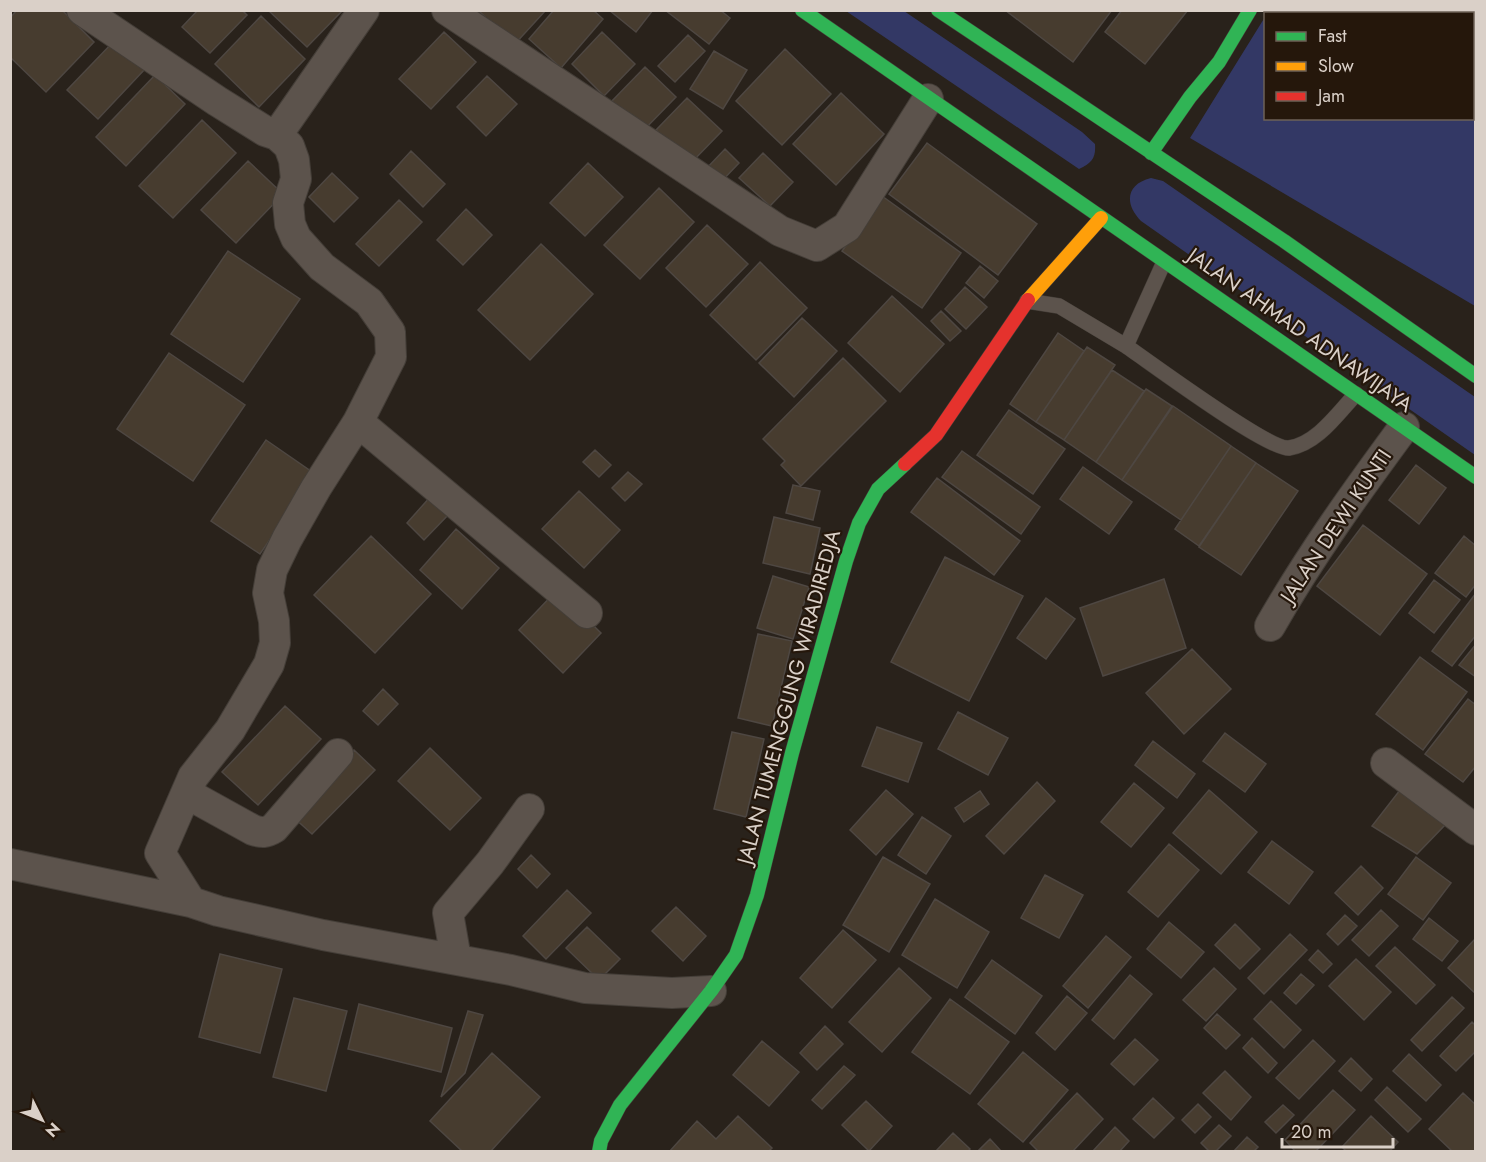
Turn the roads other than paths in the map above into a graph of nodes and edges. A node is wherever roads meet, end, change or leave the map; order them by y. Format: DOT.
graph roads {
  1 [pos="82,10"];
  2 [pos="364,10"];
  3 [pos="447,10"];
  4 [pos="802,10"];
  5 [pos="938,10"];
  6 [pos="1250,10"];
  7 [pos="928,99"];
  8 [pos="277,135"];
  9 [pos="1151,153"];
  10 [pos="1101,218"];
  11 [pos="1164,262"];
  12 [pos="1027,301"];
  13 [pos="1126,346"];
  14 [pos="1476,375"];
  15 [pos="1356,394"];
  16 [pos="358,422"];
  17 [pos="1404,427"];
  18 [pos="1476,477"];
  19 [pos="587,613"];
  20 [pos="1270,626"];
  21 [pos="338,754"];
  22 [pos="1386,763"];
  23 [pos="186,793"];
  24 [pos="529,808"];
  25 [pos="1476,830"];
  26 [pos="10,864"];
  27 [pos="191,902"];
  28 [pos="456,959"];
  29 [pos="711,991"];
  30 [pos="598,1152"];
  1 -- 8 [label="street"];
  2 -- 8 [label="street"];
  3 -- 7 [label="street"];
  4 -- 7 [label="main road, JALAN AHMAD ADNAWIJAYA"];
  5 -- 9 [label="main road"];
  6 -- 9 [label="main road"];
  7 -- 10 [label="main road, JALAN AHMAD ADNAWIJAYA"];
  8 -- 16 [label="street"];
  9 -- 14 [label="main road"];
  10 -- 11 [label="main road, JALAN AHMAD ADNAWIJAYA"];
  10 -- 12 [label="main road, JALAN TUMENGGUNG WIRADIREDJA"];
  11 -- 13 [label="lane"];
  11 -- 15 [label="main road, JALAN AHMAD ADNAWIJAYA"];
  12 -- 13 [label="lane"];
  12 -- 29 [label="main road, JALAN TUMENGGUNG WIRADIREDJA"];
  13 -- 15 [label="lane"];
  15 -- 17 [label="main road, JALAN AHMAD ADNAWIJAYA"];
  16 -- 19 [label="street"];
  16 -- 23 [label="street"];
  17 -- 18 [label="main road, JALAN AHMAD ADNAWIJAYA"];
  17 -- 20 [label="street, JALAN DEWI KUNTI"];
  21 -- 23 [label="street"];
  22 -- 25 [label="street"];
  23 -- 27 [label="street"];
  24 -- 28 [label="street"];
  26 -- 27 [label="street"];
  27 -- 28 [label="street"];
  28 -- 29 [label="street"];
  29 -- 30 [label="main road, JALAN TUMENGGUNG WIRADIREDJA"];
}
